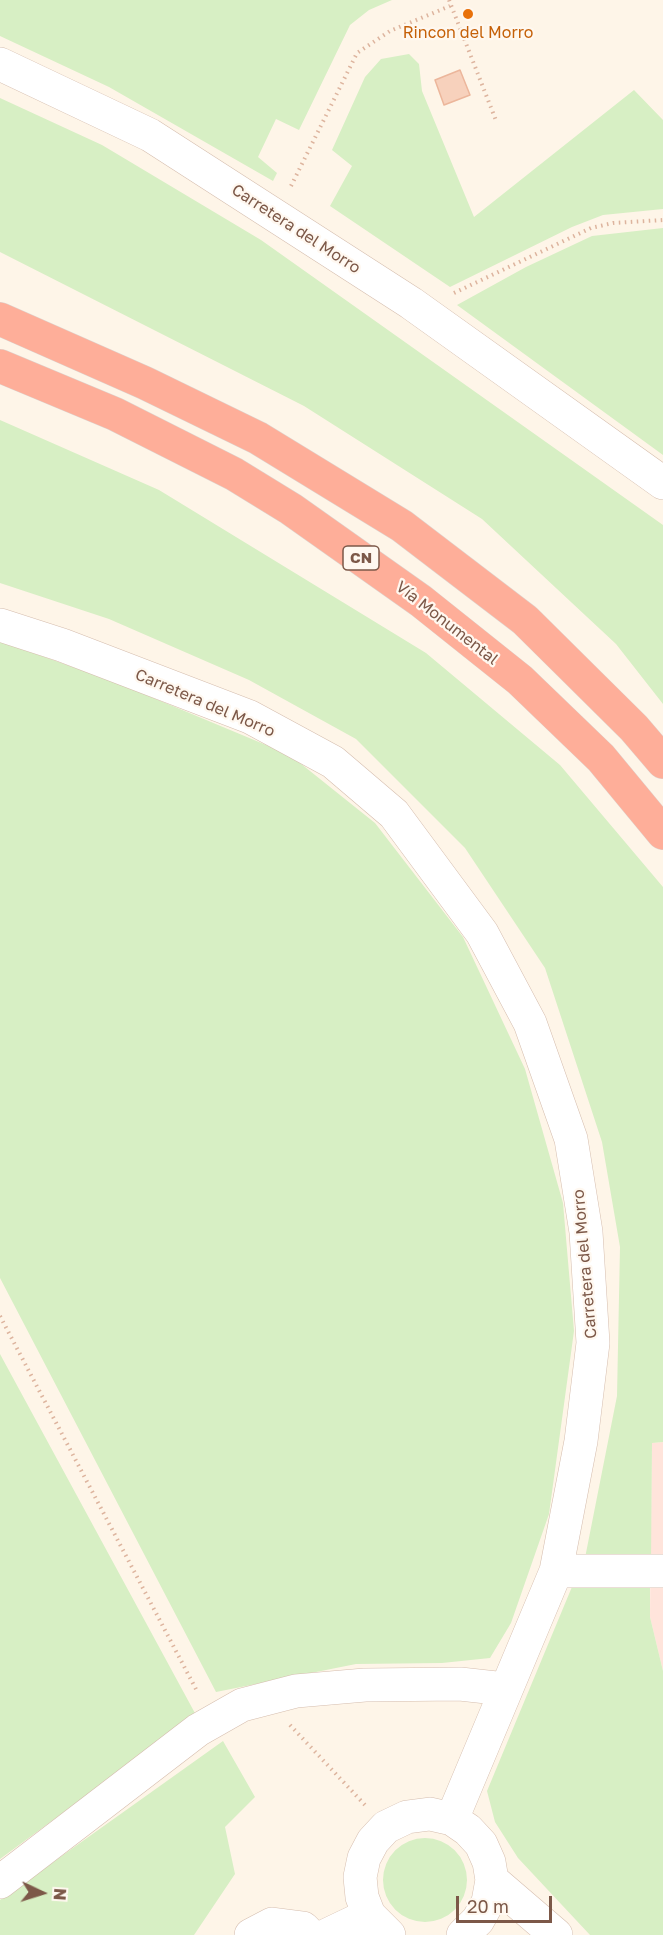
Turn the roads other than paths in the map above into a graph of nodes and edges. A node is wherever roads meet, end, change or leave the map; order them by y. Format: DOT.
graph roads {
  1 [pos="0,64"];
  2 [pos="0,319"];
  3 [pos="0,366"];
  4 [pos="663,483"];
  5 [pos="0,625"];
  6 [pos="663,762"];
  7 [pos="663,833"];
  8 [pos="556,1571"];
  9 [pos="663,1571"];
  10 [pos="505,1689"];
  11 [pos="452,1819"];
  12 [pos="492,1880"];
  13 [pos="0,1882"];
  14 [pos="379,1925"];
  15 [pos="251,1935"];
  16 [pos="310,1935"];
  17 [pos="327,1935"];
  18 [pos="463,1935"];
  19 [pos="556,1935"];
  1 -- 4 [label="street, Carretera del Morro"];
  2 -- 6 [label="highway"];
  3 -- 7 [label="highway, Vía Monumental / CN"];
  5 -- 8 [label="street, Carretera del Morro"];
  8 -- 9 [label="street"];
  8 -- 10 [label="street, Carretera del Morro"];
  10 -- 11 [label="street, Carretera del Morro"];
  10 -- 13 [label="street"];
  11 -- 12 [label="street"];
  11 -- 14 [label="street"];
  12 -- 18 [label="street"];
  12 -- 19 [label="street"];
  14 -- 17 [label="street"];
  15 -- 16 [label="street"];
}
